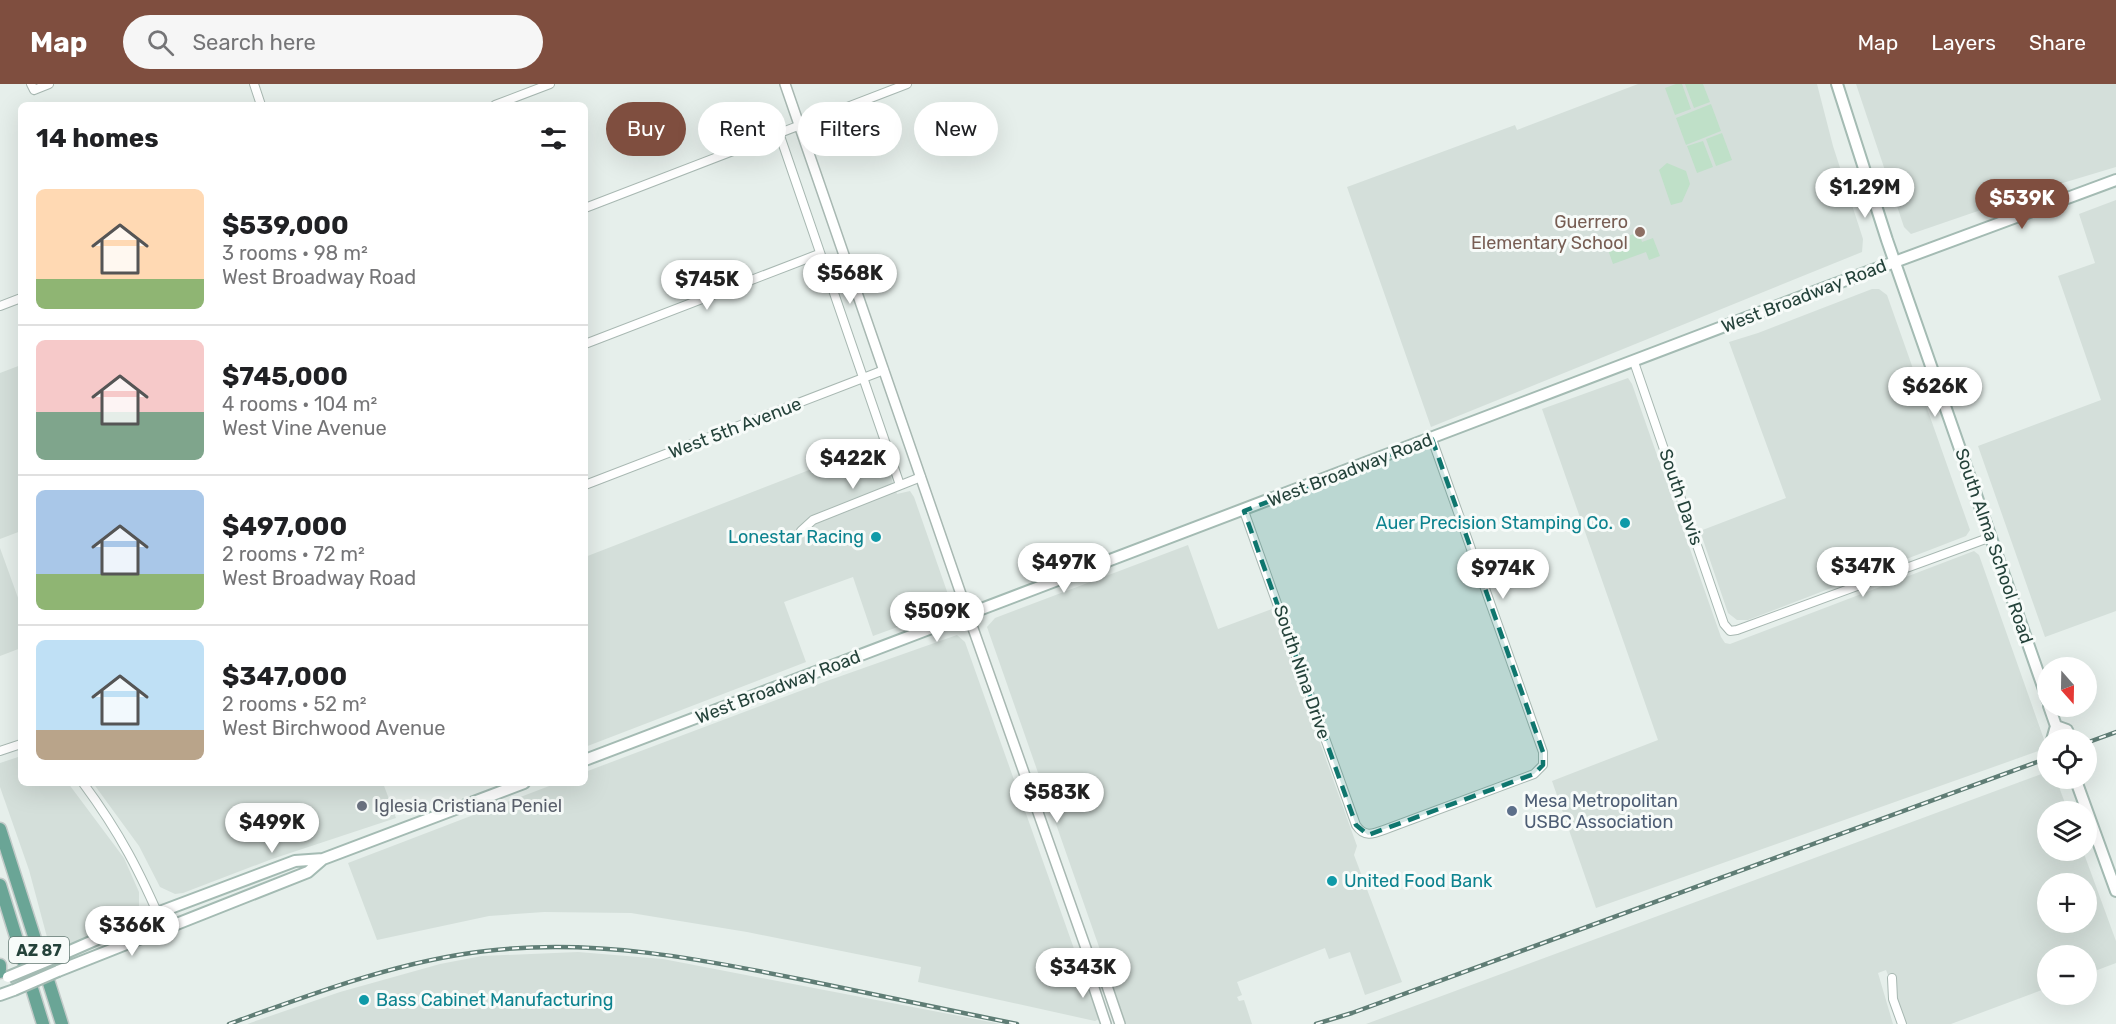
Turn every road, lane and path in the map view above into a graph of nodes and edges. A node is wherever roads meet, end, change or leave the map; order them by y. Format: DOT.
graph roads {
  1 [pos="49,84"];
  2 [pos="254,84"];
  3 [pos="550,84"];
  4 [pos="785,84"];
  5 [pos="907,84"];
  6 [pos="1837,84"];
  7 [pos="32,87"];
  8 [pos="260,102"];
  9 [pos="503,102"];
  10 [pos="860,102"];
  11 [pos="798,120"];
  12 [pos="719,156"];
  13 [pos="786,156"];
  14 [pos="811,156"];
  15 [pos="2116,180"];
  16 [pos="588,207"];
  17 [pos="819,254"];
  18 [pos="1895,262"];
  19 [pos="18,299"];
  20 [pos="0,306"];
  21 [pos="588,343"];
  22 [pos="1634,362"];
  23 [pos="884,370"];
  24 [pos="862,378"];
  25 [pos="1432,439"];
  26 [pos="921,477"];
  27 [pos="588,484"];
  28 [pos="900,485"];
  29 [pos="1244,511"];
  30 [pos="801,531"];
  31 [pos="1990,537"];
  32 [pos="968,616"];
  33 [pos="2037,670"];
  34 [pos="2053,717"];
  35 [pos="2056,726"];
  36 [pos="2055,729"];
  37 [pos="2064,729"];
  38 [pos="18,745"];
  39 [pos="0,751"];
  40 [pos="588,759"];
  41 [pos="85,786"];
  42 [pos="513,786"];
  43 [pos="2079,789"];
  44 [pos="0,829"];
  45 [pos="323,859"];
  46 [pos="0,885"];
  47 [pos="2116,891"];
  48 [pos="158,913"];
  49 [pos="164,928"];
  50 [pos="0,965"];
  51 [pos="1093,968"];
  52 [pos="26,969"];
  53 [pos="3,976"];
  54 [pos="1892,978"];
  55 [pos="0,995"];
  56 [pos="43,1024"];
  57 [pos="62,1024"];
  58 [pos="1106,1024"];
  59 [pos="1120,1024"];
  60 [pos="1902,1024"];
  1 -- 7 [label="street"];
  2 -- 8 [label="street"];
  3 -- 9 [label="street"];
  4 -- 11 [label="street"];
  5 -- 10 [label="street"];
  6 -- 18 [label="main road, South Alma School Road"];
  12 -- 16 [label="street"];
  13 -- 17 [label="street"];
  14 -- 23 [label="street"];
  15 -- 18 [label="main road, West Broadway Road"];
  17 -- 21 [label="street"];
  17 -- 24 [label="street"];
  18 -- 22 [label="main road, West Broadway Road"];
  18 -- 31 [label="main road, South Alma School Road"];
  19 -- 20 [label="street"];
  22 -- 25 [label="main road, West Broadway Road"];
  22 -- 31 [label="street, South Davis"];
  23 -- 24 [label="street, West 5th Avenue"];
  23 -- 26 [label="street"];
  24 -- 27 [label="street, West 5th Avenue"];
  24 -- 28 [label="street"];
  25 -- 29 [label="main road, West Broadway Road"];
  25 -- 29 [label="street, South Nina Drive"];
  26 -- 28 [label="street"];
  26 -- 32 [label="street"];
  28 -- 30 [label="street"];
  29 -- 32 [label="main road, West Broadway Road"];
  31 -- 33 [label="main road, South Alma School Road"];
  32 -- 40 [label="main road, West Broadway Road"];
  32 -- 51 [label="street"];
  34 -- 35 [label="main road"];
  35 -- 36 [label="main road"];
  35 -- 37 [label="main road"];
  38 -- 39 [label="street"];
  41 -- 48 [label="street"];
  42 -- 45 [label="main road"];
  43 -- 47 [label="main road"];
  44 -- 57 [label="main road, AZ 87"];
  45 -- 48 [label="main road"];
  45 -- 49 [label="main road"];
  46 -- 52 [label="main road, AZ 87"];
  48 -- 49 [label="street"];
  48 -- 52 [label="main road, bridge"];
  49 -- 55 [label="main road, bridge"];
  50 -- 53 [label="main road"];
  51 -- 58 [label="street"];
  51 -- 59 [label="street"];
  52 -- 53 [label="main road, bridge"];
  52 -- 56 [label="main road, AZ 87"];
  54 -- 60 [label="street"];
}
